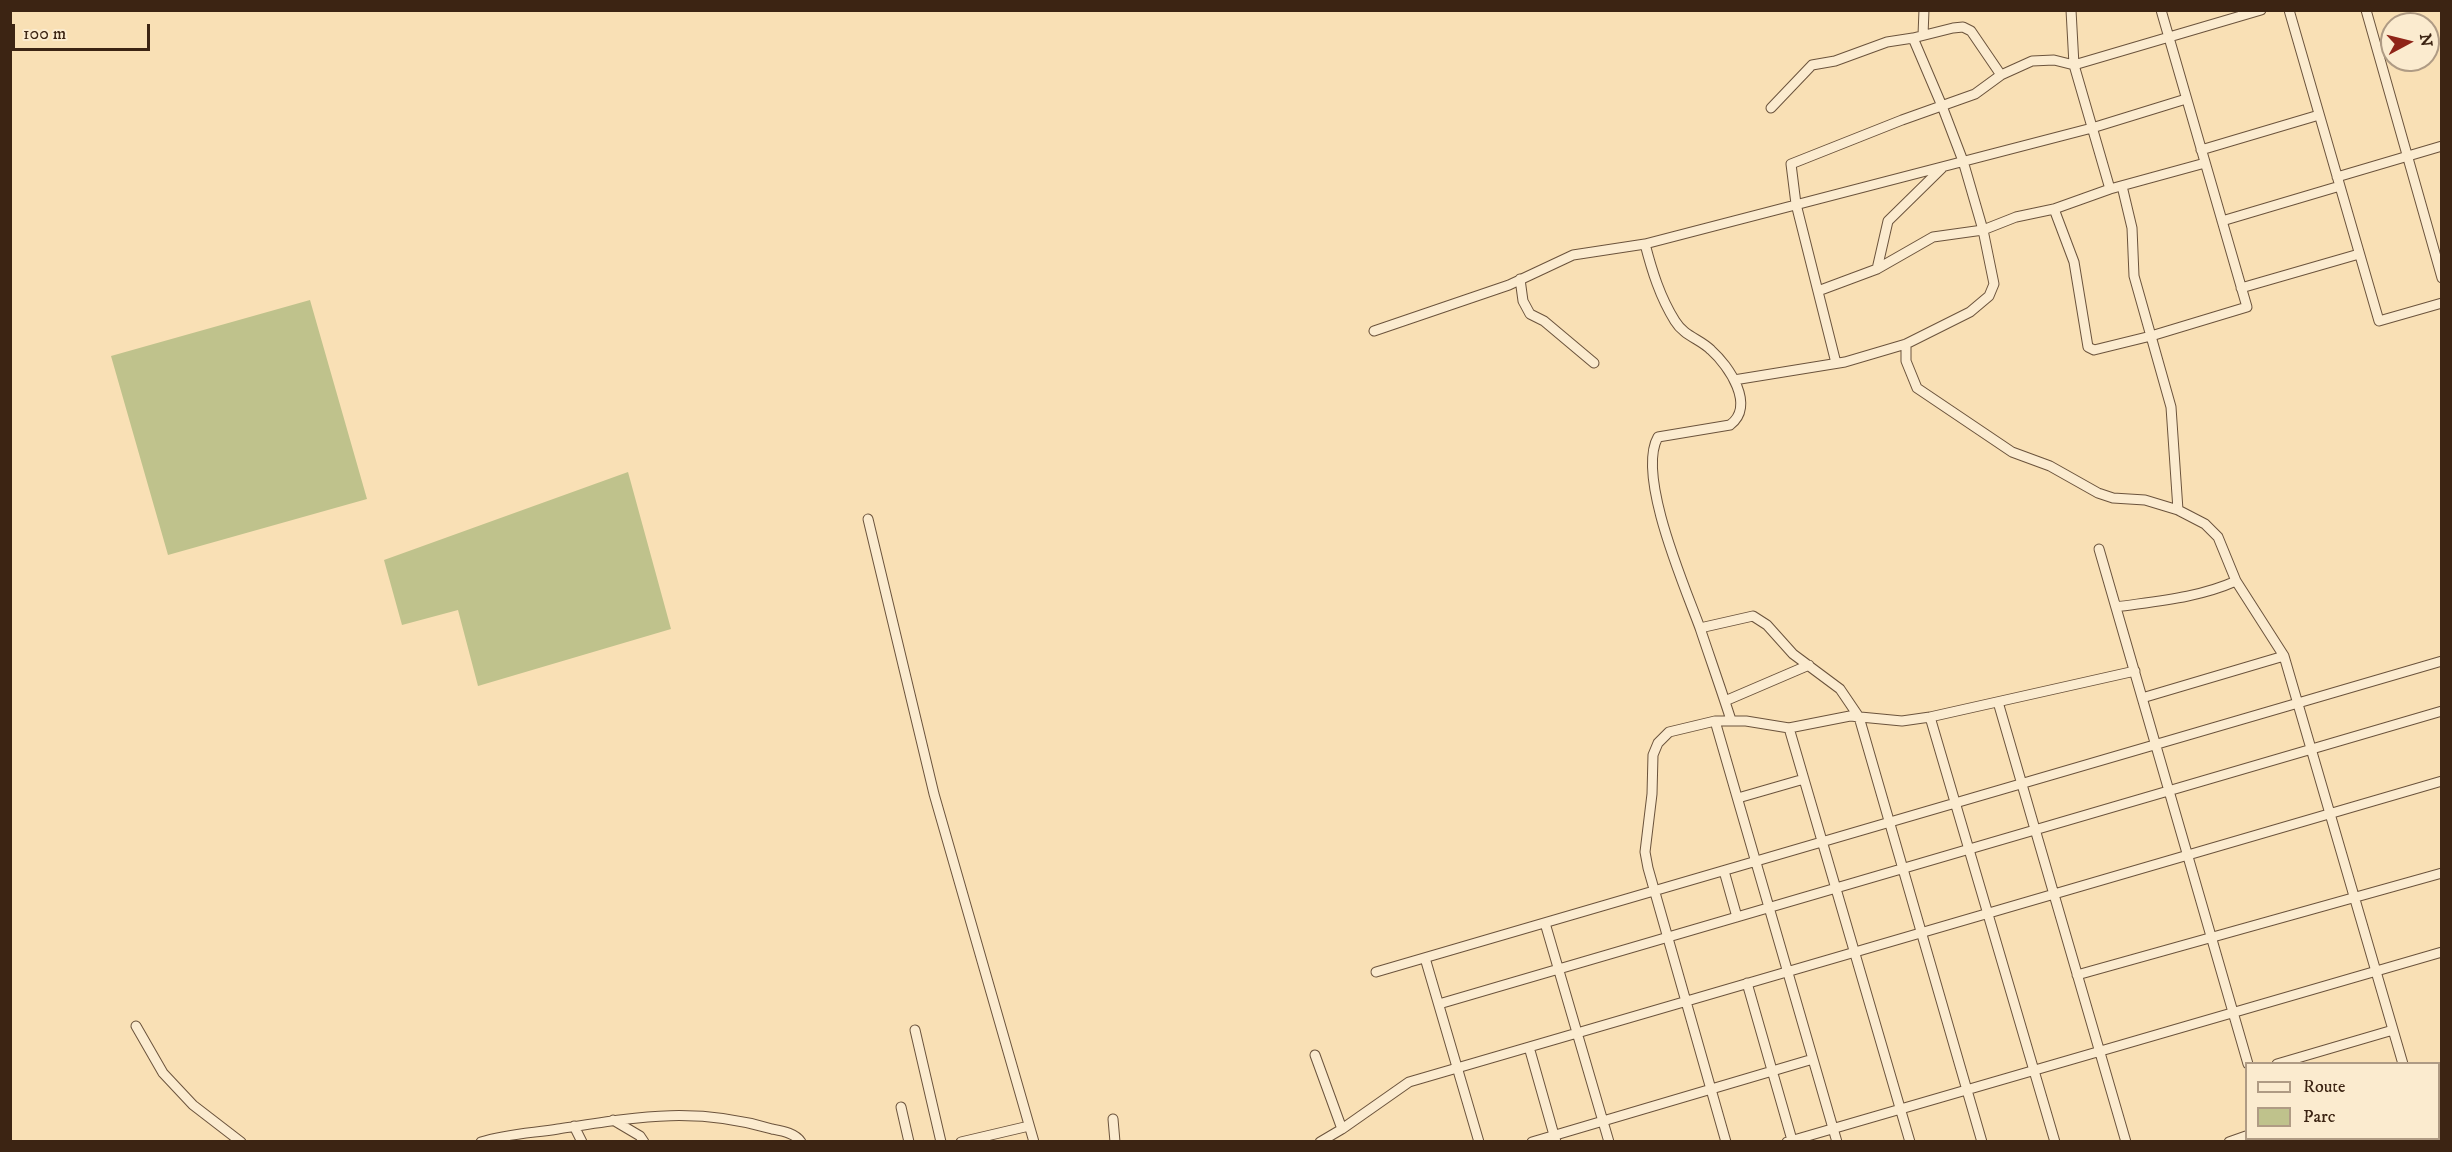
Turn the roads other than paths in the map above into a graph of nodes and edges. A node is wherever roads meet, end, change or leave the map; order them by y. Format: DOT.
graph roads {
  1 [pos="1924,10"];
  2 [pos="2071,10"];
  3 [pos="2161,10"];
  4 [pos="2261,10"];
  5 [pos="2289,10"];
  6 [pos="2366,10"];
  7 [pos="2246,13"];
  8 [pos="1923,35"];
  9 [pos="1913,38"];
  10 [pos="2169,38"];
  11 [pos="2074,65"];
  12 [pos="2001,75"];
  13 [pos="2187,99"];
  14 [pos="1942,106"];
  15 [pos="1771,108"];
  16 [pos="2319,115"];
  17 [pos="2092,128"];
  18 [pos="2442,146"];
  19 [pos="2201,150"];
  20 [pos="2408,156"];
  21 [pos="1963,161"];
  22 [pos="2205,163"];
  23 [pos="1943,166"];
  24 [pos="2338,182"];
  25 [pos="2122,186"];
  26 [pos="2110,189"];
  27 [pos="1796,204"];
  28 [pos="2054,209"];
  29 [pos="2222,221"];
  30 [pos="1983,230"];
  31 [pos="1645,244"];
  32 [pos="2359,254"];
  33 [pos="1877,269"];
  34 [pos="2442,278"];
  35 [pos="1520,279"];
  36 [pos="2241,288"];
  37 [pos="1818,291"];
  38 [pos="2442,303"];
  39 [pos="1374,331"];
  40 [pos="2151,336"];
  41 [pos="1906,344"];
  42 [pos="1594,363"];
  43 [pos="1836,363"];
  44 [pos="1734,380"];
  45 [pos="2178,510"];
  46 [pos="868,519"];
  47 [pos="2099,549"];
  48 [pos="2236,581"];
  49 [pos="2116,607"];
  50 [pos="1700,628"];
  51 [pos="2284,656"];
  52 [pos="2442,661"];
  53 [pos="1809,665"];
  54 [pos="2134,671"];
  55 [pos="2142,698"];
  56 [pos="1725,701"];
  57 [pos="1998,702"];
  58 [pos="2298,703"];
  59 [pos="2442,711"];
  60 [pos="1859,717"];
  61 [pos="1930,717"];
  62 [pos="1731,720"];
  63 [pos="1715,721"];
  64 [pos="1789,728"];
  65 [pos="2156,745"];
  66 [pos="2312,749"];
  67 [pos="1804,779"];
  68 [pos="2442,781"];
  69 [pos="2022,784"];
  70 [pos="2169,791"];
  71 [pos="1737,798"];
  72 [pos="1955,803"];
  73 [pos="2330,813"];
  74 [pos="1889,822"];
  75 [pos="2035,830"];
  76 [pos="1822,842"];
  77 [pos="1969,849"];
  78 [pos="2188,855"];
  79 [pos="1756,861"];
  80 [pos="1903,869"];
  81 [pos="1724,871"];
  82 [pos="2442,873"];
  83 [pos="1836,888"];
  84 [pos="1654,891"];
  85 [pos="2054,894"];
  86 [pos="2354,898"];
  87 [pos="1769,908"];
  88 [pos="1987,913"];
  89 [pos="1737,917"];
  90 [pos="1545,923"];
  91 [pos="1921,932"];
  92 [pos="1667,938"];
  93 [pos="2212,938"];
  94 [pos="1854,952"];
  95 [pos="2442,952"];
  96 [pos="1425,958"];
  97 [pos="1558,969"];
  98 [pos="1788,971"];
  99 [pos="2376,971"];
  100 [pos="1376,972"];
  101 [pos="2078,975"];
  102 [pos="1747,983"];
  103 [pos="1685,1001"];
  104 [pos="1439,1004"];
  105 [pos="2233,1012"];
  106 [pos="136,1026"];
  107 [pos="915,1030"];
  108 [pos="2393,1030"];
  109 [pos="1577,1033"];
  110 [pos="1529,1047"];
  111 [pos="2099,1051"];
  112 [pos="1315,1055"];
  113 [pos="1813,1059"];
  114 [pos="2247,1062"];
  115 [pos="2284,1062"];
  116 [pos="2402,1062"];
  117 [pos="1457,1068"];
  118 [pos="2034,1070"];
  119 [pos="1772,1071"];
  120 [pos="1711,1089"];
  121 [pos="1967,1089"];
  122 [pos="901,1107"];
  123 [pos="1900,1109"];
  124 [pos="1113,1119"];
  125 [pos="613,1120"];
  126 [pos="1603,1121"];
  127 [pos="574,1126"];
  128 [pos="1029,1126"];
  129 [pos="1833,1128"];
  130 [pos="1342,1129"];
  131 [pos="2245,1137"];
  132 [pos="1555,1138"];
  133 [pos="1790,1141"];
  134 [pos="241,1142"];
  135 [pos="481,1142"];
  136 [pos="582,1142"];
  137 [pos="644,1142"];
  138 [pos="801,1142"];
  139 [pos="909,1142"];
  140 [pos="941,1142"];
  141 [pos="962,1142"];
  142 [pos="1034,1142"];
  143 [pos="1115,1142"];
  144 [pos="1320,1142"];
  145 [pos="1479,1142"];
  146 [pos="1532,1142"];
  147 [pos="1609,1142"];
  148 [pos="1726,1142"];
  149 [pos="1837,1142"];
  150 [pos="1910,1142"];
  151 [pos="1982,1142"];
  152 [pos="2055,1142"];
  153 [pos="2126,1142"];
  154 [pos="2229,1142"];
  1 -- 8 [label="street"];
  2 -- 11 [label="street"];
  3 -- 10 [label="street"];
  4 -- 7 [label="street"];
  5 -- 16 [label="street"];
  6 -- 20 [label="street"];
  7 -- 10 [label="street"];
  8 -- 9 [label="street"];
  8 -- 12 [label="street"];
  9 -- 14 [label="street"];
  9 -- 15 [label="street"];
  10 -- 11 [label="street"];
  10 -- 13 [label="street"];
  11 -- 12 [label="street"];
  11 -- 17 [label="street"];
  12 -- 14 [label="street"];
  13 -- 17 [label="street"];
  13 -- 19 [label="street"];
  14 -- 21 [label="street"];
  14 -- 27 [label="street"];
  16 -- 19 [label="street"];
  16 -- 24 [label="street"];
  17 -- 21 [label="street"];
  17 -- 26 [label="street"];
  18 -- 20 [label="street"];
  19 -- 22 [label="street"];
  20 -- 24 [label="street"];
  20 -- 34 [label="street"];
  21 -- 23 [label="street"];
  21 -- 30 [label="street"];
  22 -- 25 [label="street"];
  22 -- 29 [label="street"];
  23 -- 27 [label="street"];
  23 -- 33 [label="street"];
  24 -- 29 [label="street"];
  24 -- 32 [label="street"];
  25 -- 26 [label="street"];
  25 -- 40 [label="street"];
  26 -- 28 [label="street"];
  27 -- 31 [label="street"];
  27 -- 37 [label="street"];
  28 -- 30 [label="street"];
  28 -- 40 [label="street"];
  29 -- 36 [label="street"];
  30 -- 33 [label="street"];
  30 -- 41 [label="street"];
  31 -- 35 [label="street"];
  31 -- 44 [label="street"];
  32 -- 36 [label="street"];
  32 -- 38 [label="street"];
  33 -- 37 [label="street"];
  35 -- 39 [label="street"];
  35 -- 42 [label="street"];
  36 -- 40 [label="street"];
  37 -- 43 [label="street"];
  40 -- 45 [label="street"];
  41 -- 43 [label="street"];
  41 -- 45 [label="street"];
  43 -- 44 [label="street"];
  44 -- 50 [label="street"];
  45 -- 48 [label="street"];
  46 -- 128 [label="street"];
  47 -- 49 [label="street"];
  48 -- 49 [label="street"];
  48 -- 51 [label="street"];
  49 -- 54 [label="street"];
  50 -- 53 [label="street"];
  50 -- 56 [label="street"];
  51 -- 55 [label="street"];
  51 -- 58 [label="street"];
  52 -- 58 [label="street"];
  53 -- 56 [label="street"];
  53 -- 60 [label="street"];
  54 -- 55 [label="street"];
  54 -- 57 [label="street"];
  55 -- 65 [label="street"];
  56 -- 62 [label="street"];
  57 -- 61 [label="street"];
  57 -- 69 [label="street"];
  58 -- 65 [label="street"];
  58 -- 66 [label="street"];
  59 -- 66 [label="street"];
  60 -- 61 [label="street"];
  60 -- 64 [label="street"];
  60 -- 74 [label="street"];
  61 -- 72 [label="street"];
  62 -- 63 [label="street"];
  62 -- 64 [label="street"];
  63 -- 71 [label="street"];
  63 -- 84 [label="street"];
  64 -- 67 [label="street"];
  65 -- 69 [label="street"];
  65 -- 70 [label="street"];
  66 -- 70 [label="street"];
  66 -- 73 [label="street"];
  67 -- 71 [label="street"];
  67 -- 76 [label="street"];
  68 -- 73 [label="street"];
  69 -- 72 [label="street"];
  69 -- 75 [label="street"];
  70 -- 75 [label="street"];
  70 -- 78 [label="street"];
  71 -- 79 [label="street"];
  72 -- 74 [label="street"];
  72 -- 77 [label="street"];
  73 -- 78 [label="street"];
  73 -- 86 [label="street"];
  74 -- 76 [label="street"];
  74 -- 80 [label="street"];
  75 -- 77 [label="street"];
  75 -- 85 [label="street"];
  76 -- 79 [label="street"];
  76 -- 83 [label="street"];
  77 -- 80 [label="street"];
  77 -- 88 [label="street"];
  78 -- 85 [label="street"];
  78 -- 93 [label="street"];
  79 -- 81 [label="street"];
  79 -- 87 [label="street"];
  80 -- 83 [label="street"];
  80 -- 91 [label="street"];
  81 -- 84 [label="street"];
  81 -- 89 [label="street"];
  82 -- 86 [label="street"];
  83 -- 87 [label="street"];
  83 -- 94 [label="street"];
  84 -- 90 [label="street"];
  84 -- 92 [label="street"];
  85 -- 88 [label="street"];
  85 -- 101 [label="street"];
  86 -- 93 [label="street"];
  86 -- 99 [label="street"];
  87 -- 89 [label="street"];
  87 -- 98 [label="street"];
  88 -- 91 [label="street"];
  88 -- 118 [label="street"];
  89 -- 92 [label="street"];
  90 -- 96 [label="street"];
  90 -- 97 [label="street"];
  91 -- 94 [label="street"];
  91 -- 121 [label="street"];
  92 -- 97 [label="street"];
  92 -- 103 [label="street"];
  93 -- 101 [label="street"];
  93 -- 105 [label="street"];
  94 -- 98 [label="street"];
  94 -- 123 [label="street"];
  95 -- 99 [label="street"];
  96 -- 100 [label="street"];
  96 -- 104 [label="street"];
  97 -- 104 [label="street"];
  97 -- 109 [label="street"];
  98 -- 102 [label="street"];
  98 -- 113 [label="street"];
  99 -- 105 [label="street"];
  99 -- 108 [label="street"];
  101 -- 111 [label="street"];
  102 -- 103 [label="street"];
  102 -- 119 [label="street"];
  103 -- 109 [label="street"];
  103 -- 120 [label="street"];
  104 -- 117 [label="street"];
  105 -- 111 [label="street"];
  105 -- 114 [label="street"];
  106 -- 134 [label="street"];
  107 -- 140 [label="street"];
  108 -- 115 [label="street"];
  108 -- 116 [label="street"];
  109 -- 110 [label="street"];
  109 -- 126 [label="street"];
  110 -- 117 [label="street"];
  110 -- 132 [label="street"];
  111 -- 118 [label="street"];
  111 -- 153 [label="street"];
  112 -- 130 [label="street"];
  113 -- 119 [label="street"];
  113 -- 129 [label="street"];
  117 -- 130 [label="street"];
  117 -- 145 [label="street"];
  118 -- 121 [label="street"];
  118 -- 152 [label="street"];
  119 -- 120 [label="street"];
  119 -- 133 [label="street"];
  120 -- 126 [label="street"];
  120 -- 148 [label="street"];
  121 -- 123 [label="street"];
  121 -- 151 [label="street"];
  122 -- 139 [label="street"];
  123 -- 129 [label="street"];
  123 -- 150 [label="street"];
  124 -- 143 [label="street"];
  125 -- 127 [label="street"];
  125 -- 137 [label="street"];
  125 -- 138 [label="street"];
  126 -- 132 [label="street"];
  126 -- 147 [label="street"];
  127 -- 135 [label="street"];
  127 -- 136 [label="street"];
  128 -- 141 [label="street"];
  128 -- 142 [label="street"];
  129 -- 133 [label="street"];
  129 -- 149 [label="street"];
  130 -- 144 [label="street"];
  131 -- 154 [label="street"];
  132 -- 146 [label="street"];
}
